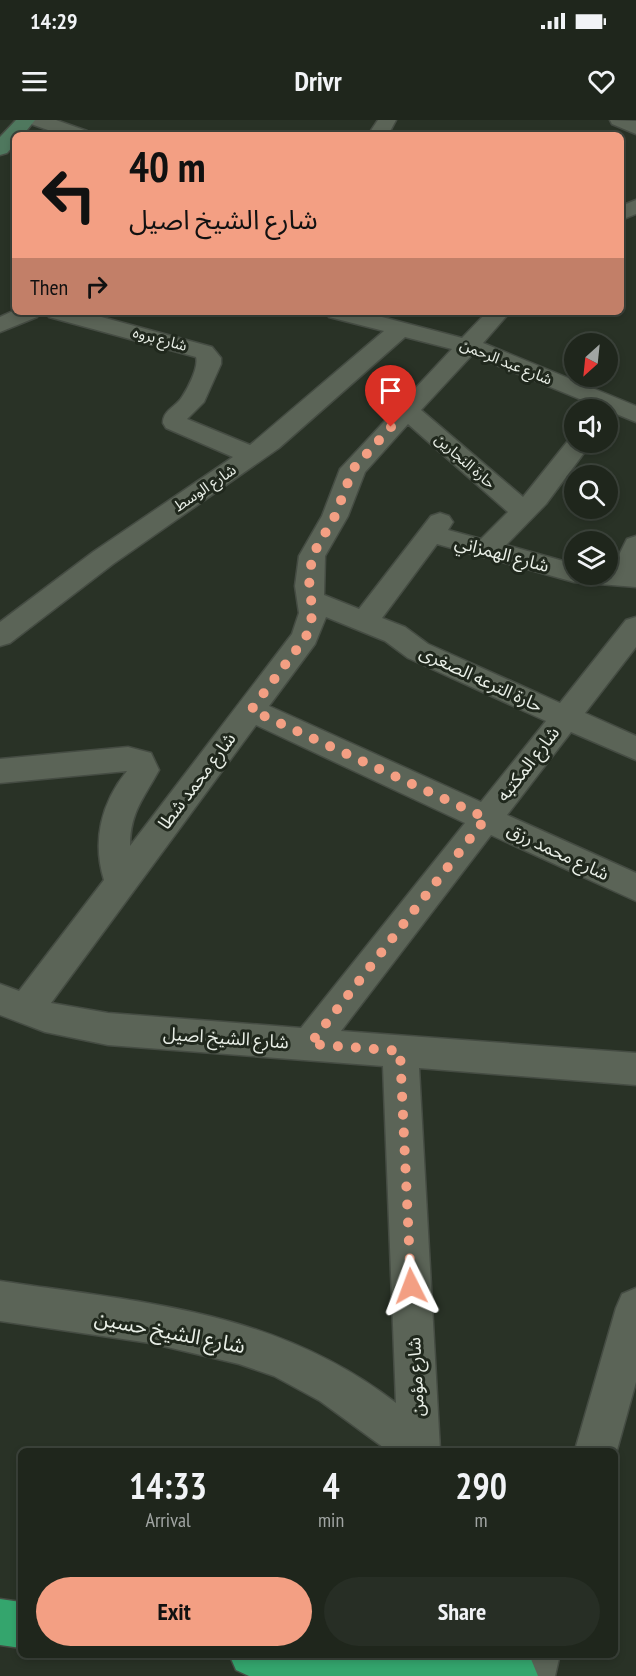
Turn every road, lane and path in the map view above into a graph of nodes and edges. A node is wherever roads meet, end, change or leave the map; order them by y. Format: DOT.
graph roads {
  1 [pos="26,120"];
  2 [pos="38,120"];
  3 [pos="15,132"];
  4 [pos="72,132"];
  5 [pos="12,136"];
  6 [pos="0,149"];
  7 [pos="22,315"];
  8 [pos="68,315"];
  9 [pos="348,315"];
  10 [pos="496,315"];
  11 [pos="0,325"];
  12 [pos="400,329"];
  13 [pos="468,345"];
  14 [pos="586,399"];
  15 [pos="618,410"];
  16 [pos="407,411"];
  17 [pos="636,415"];
  18 [pos="571,453"];
  19 [pos="253,456"];
  20 [pos="524,512"];
  21 [pos="636,545"];
  22 [pos="487,549"];
  23 [pos="564,570"];
  24 [pos="629,578"];
  25 [pos="312,601"];
  26 [pos="364,622"];
  27 [pos="636,627"];
  28 [pos="0,636"];
  29 [pos="572,709"];
  30 [pos="251,710"];
  31 [pos="636,726"];
  32 [pos="636,749"];
  33 [pos="0,771"];
  34 [pos="486,818"];
  35 [pos="121,884"];
  36 [pos="636,888"];
  37 [pos="13,1004"];
  38 [pos="310,1044"];
  39 [pos="400,1051"];
  40 [pos="636,1069"];
  41 [pos="0,1301"];
  42 [pos="636,1308"];
  43 [pos="417,1448"];
  44 [pos="419,1448"];
  45 [pos="597,1448"];
  46 [pos="0,1622"];
  47 [pos="18,1625"];
  48 [pos="290,1658"];
  49 [pos="536,1658"];
  50 [pos="514,1676"];
  51 [pos="531,1676"];
  1 -- 3 [label="street"];
  2 -- 4 [label="street"];
  5 -- 6 [label="street"];
  7 -- 11 [label="street"];
  8 -- 19 [label="street, شارع بروه"];
  9 -- 12 [label="street, شارع عبد الرحمن"];
  10 -- 13 [label="street, شارع محمد شطا"];
  12 -- 13 [label="street, شارع عبد الرحمن"];
  12 -- 19 [label="street, شارع الوسط"];
  13 -- 14 [label="street, شارع عبد الرحمن"];
  13 -- 16 [label="street, شارع محمد شطا"];
  15 -- 17 [label="street, شارع عبد الرحمن"];
  16 -- 20 [label="street, حارة النجارين"];
  16 -- 25 [label="street, شارع محمد شطا"];
  18 -- 20 [label="street"];
  19 -- 28 [label="street, شارع الوسط"];
  20 -- 22 [label="street"];
  21 -- 24 [label="street"];
  22 -- 23 [label="street, شارع الهمزاني"];
  22 -- 26 [label="street, شارع الهمزاني"];
  25 -- 26 [label="street, حارة الترعه الصغرى"];
  25 -- 30 [label="street, شارع محمد شطا"];
  26 -- 29 [label="street, حارة الترعه الصغرى"];
  27 -- 29 [label="street, شارع المكتبه"];
  29 -- 31 [label="street, حارة الترعه الصغرى"];
  29 -- 32 [label="street, حارة الترعه الصغرى"];
  29 -- 34 [label="street, شارع المكتبه"];
  30 -- 34 [label="street, شارع محمد رزق"];
  30 -- 35 [label="street, شارع محمد شطا"];
  33 -- 35 [label="street"];
  34 -- 36 [label="street, شارع محمد رزق"];
  34 -- 38 [label="street, شارع المكتبه"];
  35 -- 37 [label="street, شارع محمد شطا"];
  37 -- 38 [label="street, شارع الشيخ اصيل"];
  38 -- 39 [label="street, شارع الشيخ اصيل"];
  39 -- 40 [label="street, شارع الشيخ اصيل"];
  39 -- 44 [label="street, شارع مؤمن"];
  41 -- 43 [label="street, شارع الشيخ حسين"];
  42 -- 45 [label="street"];
  46 -- 47 [label="highway"];
  48 -- 50 [label="highway"];
  49 -- 51 [label="street"];
}
